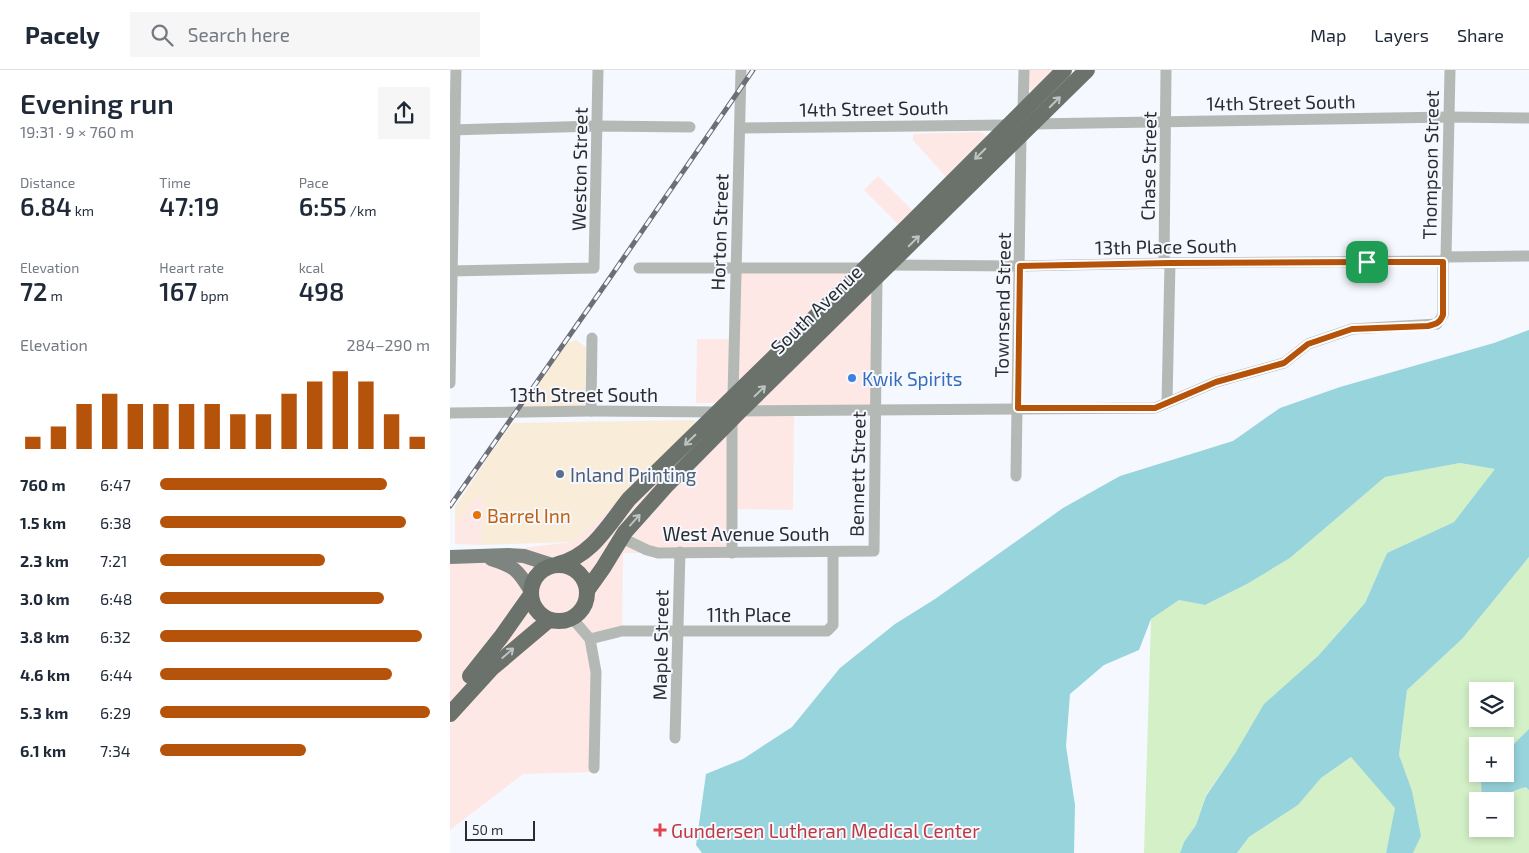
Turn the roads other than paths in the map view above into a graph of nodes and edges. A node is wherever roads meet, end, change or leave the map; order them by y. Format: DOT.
graph roads {
  1 [pos="456,70"];
  2 [pos="598,70"];
  3 [pos="740,70"];
  4 [pos="1024,70"];
  5 [pos="1064,70"];
  6 [pos="1087,70"];
  7 [pos="1166,70"];
  8 [pos="1450,70"];
  9 [pos="1023,110"];
  10 [pos="1449,117"];
  11 [pos="1529,118"];
  12 [pos="1166,122"];
  13 [pos="1008,125"];
  14 [pos="597,126"];
  15 [pos="690,127"];
  16 [pos="740,128"];
  17 [pos="1027,129"];
  18 [pos="452,130"];
  19 [pos="1529,256"];
  20 [pos="1445,259"];
  21 [pos="1167,263"];
  22 [pos="889,266"];
  23 [pos="1020,266"];
  24 [pos="639,268"];
  25 [pos="735,268"];
  26 [pos="451,271"];
  27 [pos="871,272"];
  28 [pos="1441,320"];
  29 [pos="592,338"];
  30 [pos="450,383"];
  31 [pos="733,396"];
  32 [pos="1167,402"];
  33 [pos="1018,408"];
  34 [pos="875,409"];
  35 [pos="591,411"];
  36 [pos="450,414"];
  37 [pos="730,414"];
  38 [pos="1016,476"];
  39 [pos="622,538"];
  40 [pos="874,551"];
  41 [pos="680,552"];
  42 [pos="732,553"];
  43 [pos="833,553"];
  44 [pos="484,556"];
  45 [pos="450,557"];
  46 [pos="555,565"];
  47 [pos="588,589"];
  48 [pos="530,593"];
  49 [pos="572,618"];
  50 [pos="549,620"];
  51 [pos="678,631"];
  52 [pos="590,639"];
  53 [pos="450,699"];
  54 [pos="450,714"];
  55 [pos="675,738"];
  56 [pos="594,768"];
  1 -- 18 [label="street"];
  2 -- 14 [label="street, Weston Street"];
  3 -- 16 [label="street, Horton Street"];
  4 -- 9 [label="street"];
  5 -- 9 [label="highway, South Avenue"];
  17 -- 6 [label="highway, South Avenue, one-way"];
  7 -- 12 [label="street, Chase Street"];
  8 -- 10 [label="street, Thompson Street"];
  9 -- 13 [label="highway, South Avenue"];
  10 -- 11 [label="street, 14th Street South"];
  10 -- 12 [label="street, 14th Street South"];
  10 -- 20 [label="street, Thompson Street"];
  12 -- 17 [label="street, 14th Street South"];
  12 -- 21 [label="street, Chase Street"];
  13 -- 16 [label="street, 14th Street South"];
  13 -- 27 [label="highway, South Avenue, one-way"];
  14 -- 15 [label="street"];
  14 -- 18 [label="street"];
  14 -- 26 [label="street, Weston Street"];
  16 -- 25 [label="street, Horton Street"];
  22 -- 17 [label="highway, South Avenue, one-way"];
  17 -- 23 [label="street, Townsend Street"];
  18 -- 26 [label="street"];
  19 -- 20 [label="street, 13th Place South"];
  20 -- 21 [label="street, 13th Place South"];
  20 -- 28 [label="street, Thompson Street"];
  21 -- 23 [label="street, 13th Place South"];
  21 -- 32 [label="street, Chase Street"];
  22 -- 23 [label="street, 13th Place South"];
  22 -- 27 [label="highway, South Avenue"];
  23 -- 33 [label="street, Townsend Street"];
  24 -- 25 [label="street"];
  25 -- 27 [label="street"];
  25 -- 31 [label="street, Horton Street"];
  26 -- 30 [label="street"];
  27 -- 31 [label="highway, South Avenue"];
  27 -- 34 [label="street, Bennett Street"];
  37 -- 27 [label="highway, South Avenue, one-way"];
  28 -- 32 [label="street, 13th Street South"];
  29 -- 35 [label="street"];
  31 -- 37 [label="highway, South Avenue"];
  32 -- 33 [label="street, 13th Street South"];
  33 -- 34 [label="street, 13th Street South"];
  33 -- 38 [label="street, Townsend Street"];
  34 -- 37 [label="street, 13th Street South"];
  34 -- 40 [label="street, Bennett Street"];
  35 -- 36 [label="street, 13th Street South"];
  35 -- 37 [label="street, 13th Street South"];
  39 -- 37 [label="highway, South Avenue, one-way"];
  37 -- 42 [label="street"];
  37 -- 46 [label="highway, South Avenue, one-way"];
  39 -- 41 [label="street, West Avenue South"];
  39 -- 47 [label="highway, South Avenue"];
  40 -- 43 [label="street, West Avenue South"];
  41 -- 42 [label="street, West Avenue South"];
  41 -- 51 [label="street, Maple Street"];
  42 -- 43 [label="street, West Avenue South"];
  43 -- 51 [label="street, 11th Place"];
  44 -- 45 [label="main road"];
  44 -- 46 [label="main road"];
  44 -- 48 [label="main road"];
  46 -- 47 [label="highway"];
  46 -- 48 [label="highway, South Avenue"];
  47 -- 49 [label="highway, South Avenue"];
  48 -- 50 [label="highway"];
  48 -- 53 [label="highway, South Avenue"];
  49 -- 50 [label="highway"];
  49 -- 52 [label="street"];
  54 -- 50 [label="highway, one-way"];
  51 -- 52 [label="street, 11th Place"];
  51 -- 55 [label="street, Maple Street"];
  52 -- 56 [label="street"];
}
